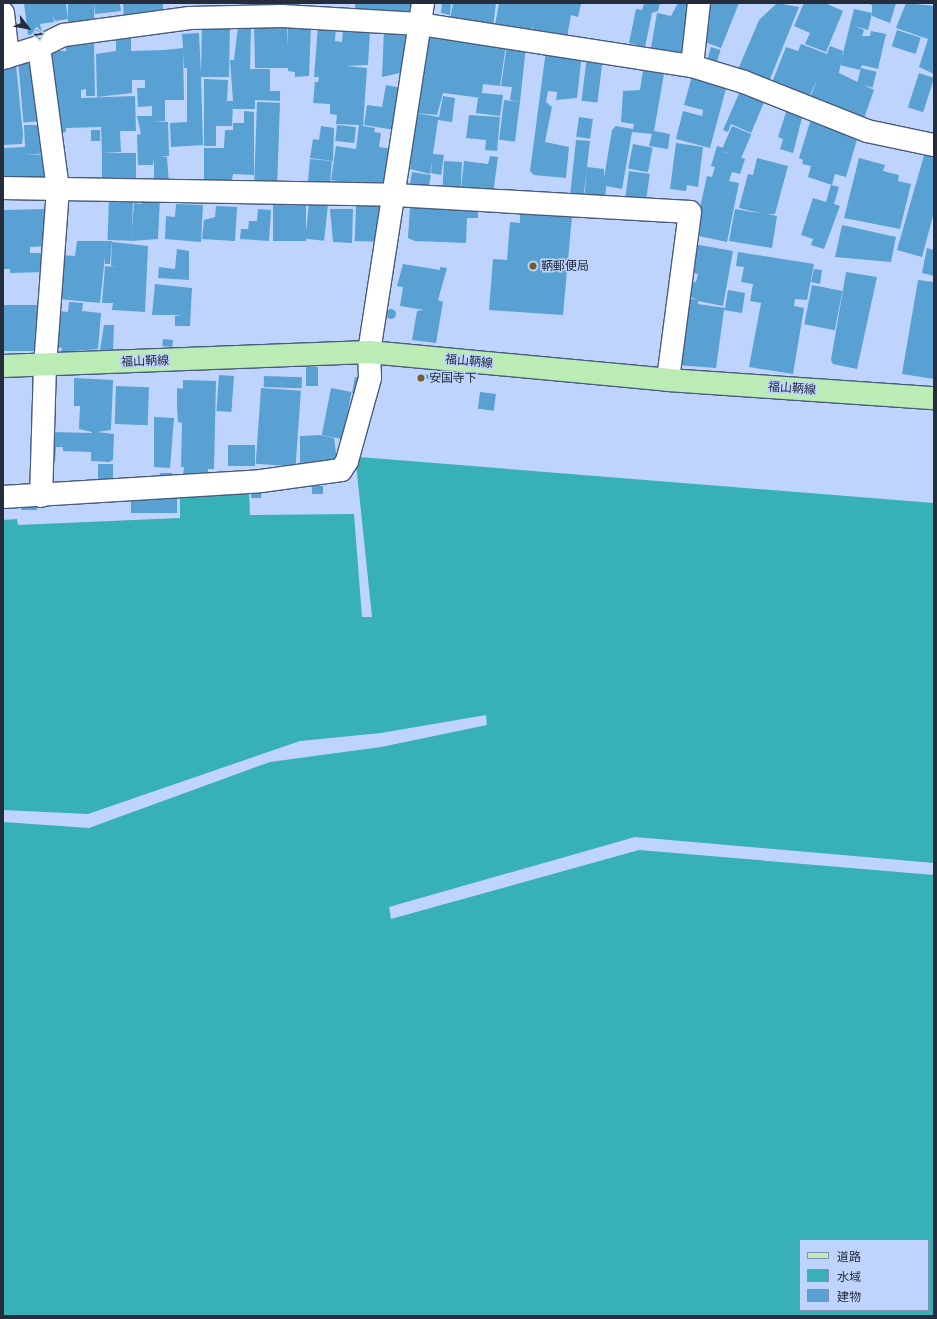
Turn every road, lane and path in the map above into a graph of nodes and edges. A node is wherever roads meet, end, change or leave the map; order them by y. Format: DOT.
graph roads {
  1 [pos="699,3"];
  2 [pos="3,13"];
  3 [pos="421,14"];
  4 [pos="39,47"];
  5 [pos="6,57"];
  6 [pos="692,66"];
  7 [pos="934,145"];
  8 [pos="3,188"];
  9 [pos="58,189"];
  10 [pos="395,195"];
  11 [pos="369,352"];
  12 [pos="45,365"];
  13 [pos="3,366"];
  14 [pos="668,380"];
  15 [pos="934,398"];
  16 [pos="41,496"];
  17 [pos="3,497"];
  1 -- 6 [label="street"];
  2 -- 5 [label="street"];
  3 -- 4 [label="street"];
  3 -- 6 [label="street"];
  3 -- 10 [label="street"];
  4 -- 5 [label="street"];
  4 -- 9 [label="street"];
  6 -- 7 [label="street"];
  8 -- 9 [label="street"];
  9 -- 10 [label="street"];
  9 -- 12 [label="street"];
  10 -- 11 [label="street"];
  10 -- 14 [label="street"];
  11 -- 12 [label="main road, 福山鞆線"];
  11 -- 14 [label="main road, 福山鞆線"];
  11 -- 16 [label="street"];
  12 -- 13 [label="main road, 福山鞆線"];
  12 -- 16 [label="street"];
  14 -- 15 [label="main road, 福山鞆線"];
  16 -- 17 [label="street"];
}
